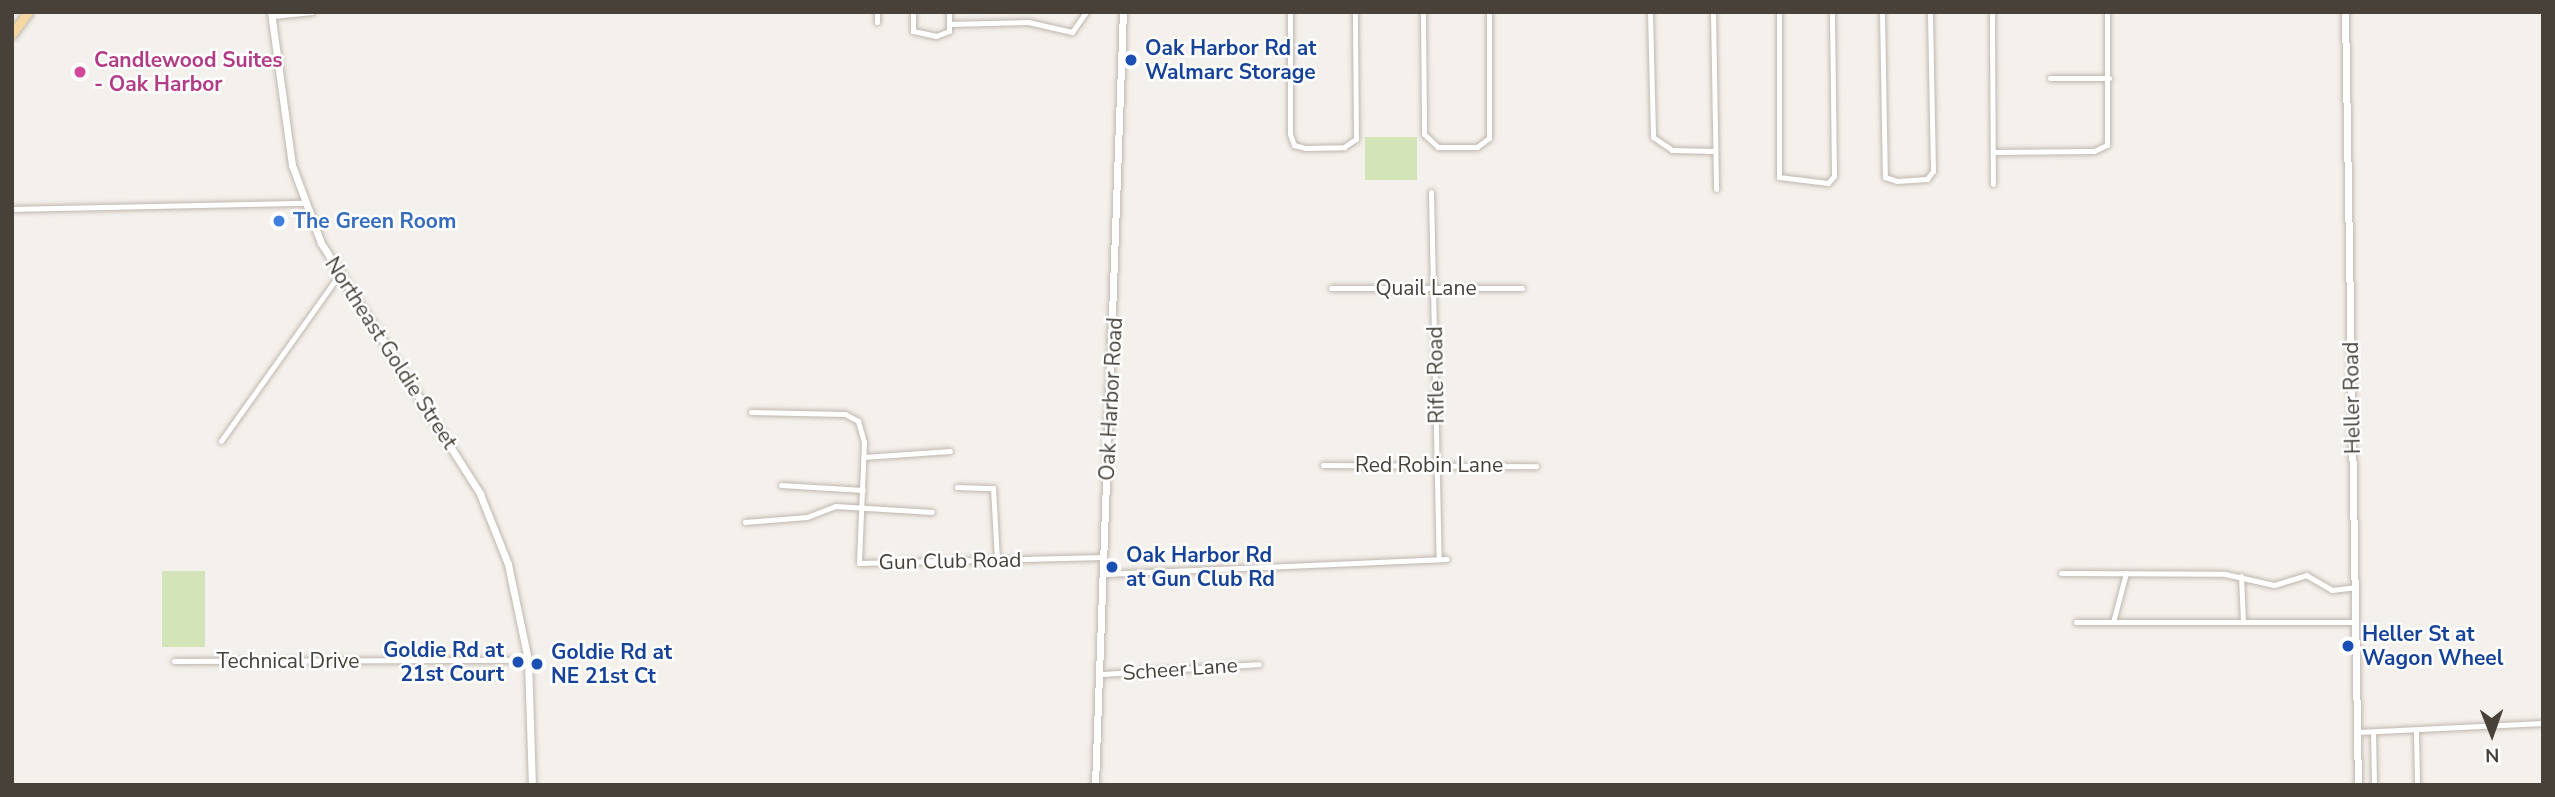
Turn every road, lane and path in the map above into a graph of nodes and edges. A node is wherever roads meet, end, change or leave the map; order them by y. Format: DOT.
graph roads {
  1 [pos="28,12"];
  2 [pos="312,12"];
  3 [pos="877,12"];
  4 [pos="913,12"];
  5 [pos="949,12"];
  6 [pos="1086,12"];
  7 [pos="1123,12"];
  8 [pos="1290,12"];
  9 [pos="1355,12"];
  10 [pos="1423,12"];
  11 [pos="1489,12"];
  12 [pos="1650,12"];
  13 [pos="1713,12"];
  14 [pos="1779,12"];
  15 [pos="1832,12"];
  16 [pos="1882,12"];
  17 [pos="1930,12"];
  18 [pos="1992,12"];
  19 [pos="2107,12"];
  20 [pos="2345,12"];
  21 [pos="272,14"];
  22 [pos="877,22"];
  23 [pos="949,24"];
  24 [pos="12,34"];
  25 [pos="2050,78"];
  26 [pos="2109,78"];
  27 [pos="1715,151"];
  28 [pos="1993,152"];
  29 [pos="1993,184"];
  30 [pos="1716,189"];
  31 [pos="1431,192"];
  32 [pos="304,203"];
  33 [pos="12,209"];
  34 [pos="339,275"];
  35 [pos="1434,287"];
  36 [pos="1331,288"];
  37 [pos="1522,288"];
  38 [pos="751,412"];
  39 [pos="221,441"];
  40 [pos="950,451"];
  41 [pos="864,457"];
  42 [pos="1438,464"];
  43 [pos="1323,465"];
  44 [pos="1536,466"];
  45 [pos="781,485"];
  46 [pos="957,486"];
  47 [pos="863,490"];
  48 [pos="862,508"];
  49 [pos="932,512"];
  50 [pos="745,522"];
  51 [pos="1104,557"];
  52 [pos="1439,559"];
  53 [pos="1447,559"];
  54 [pos="997,560"];
  55 [pos="2061,573"];
  56 [pos="2126,573"];
  57 [pos="1103,574"];
  58 [pos="2241,576"];
  59 [pos="2355,587"];
  60 [pos="2076,622"];
  61 [pos="2113,622"];
  62 [pos="2244,622"];
  63 [pos="2356,622"];
  64 [pos="528,660"];
  65 [pos="174,661"];
  66 [pos="1259,664"];
  67 [pos="1101,674"];
  68 [pos="2543,723"];
  69 [pos="2358,732"];
  70 [pos="2373,732"];
  71 [pos="2416,732"];
  72 [pos="532,785"];
  73 [pos="1095,785"];
  74 [pos="2358,785"];
  75 [pos="2374,785"];
  76 [pos="2417,785"];
  1 -- 24 [label="main road"];
  2 -- 21 [label="street"];
  3 -- 22 [label="street"];
  4 -- 23 [label="street"];
  5 -- 23 [label="street"];
  6 -- 23 [label="street"];
  7 -- 51 [label="street, Oak Harbor Road"];
  8 -- 9 [label="street"];
  10 -- 11 [label="street"];
  12 -- 27 [label="street"];
  13 -- 27 [label="street"];
  14 -- 15 [label="street"];
  16 -- 17 [label="street"];
  18 -- 28 [label="street"];
  19 -- 26 [label="street"];
  20 -- 59 [label="street, Heller Road"];
  21 -- 32 [label="street, Northeast Goldie Street"];
  25 -- 26 [label="street"];
  26 -- 28 [label="street"];
  27 -- 30 [label="street"];
  28 -- 29 [label="street"];
  31 -- 35 [label="street, Rifle Road"];
  32 -- 33 [label="street"];
  32 -- 34 [label="street, Northeast Goldie Street"];
  34 -- 39 [label="street"];
  34 -- 64 [label="street, Northeast Goldie Street"];
  35 -- 36 [label="street, Quail Lane"];
  35 -- 37 [label="street, Quail Lane"];
  35 -- 42 [label="street, Rifle Road"];
  38 -- 41 [label="street, Gun Club Road"];
  40 -- 41 [label="street"];
  41 -- 47 [label="street, Gun Club Road"];
  42 -- 43 [label="street, Red Robin Lane"];
  42 -- 44 [label="street, Red Robin Lane"];
  42 -- 52 [label="street, Rifle Road"];
  45 -- 47 [label="street"];
  46 -- 54 [label="street"];
  47 -- 48 [label="street, Gun Club Road"];
  48 -- 49 [label="street"];
  48 -- 50 [label="street"];
  48 -- 54 [label="street, Gun Club Road"];
  51 -- 54 [label="street, Gun Club Road"];
  51 -- 57 [label="street, Oak Harbor Road"];
  52 -- 53 [label="street"];
  52 -- 57 [label="street"];
  55 -- 56 [label="street"];
  56 -- 58 [label="street"];
  56 -- 61 [label="street"];
  57 -- 67 [label="street, Oak Harbor Road"];
  58 -- 59 [label="street"];
  58 -- 62 [label="street"];
  59 -- 63 [label="street, Heller Road"];
  60 -- 61 [label="street"];
  61 -- 62 [label="street"];
  62 -- 63 [label="street"];
  63 -- 69 [label="street, Heller Road"];
  64 -- 65 [label="street, Technical Drive"];
  64 -- 72 [label="street, Northeast Goldie Street"];
  66 -- 67 [label="street, Scheer Lane"];
  67 -- 73 [label="street, Oak Harbor Road"];
  68 -- 71 [label="street"];
  69 -- 70 [label="street"];
  69 -- 74 [label="street, Heller Road"];
  70 -- 71 [label="street"];
  70 -- 75 [label="street"];
  71 -- 76 [label="street"];
}
